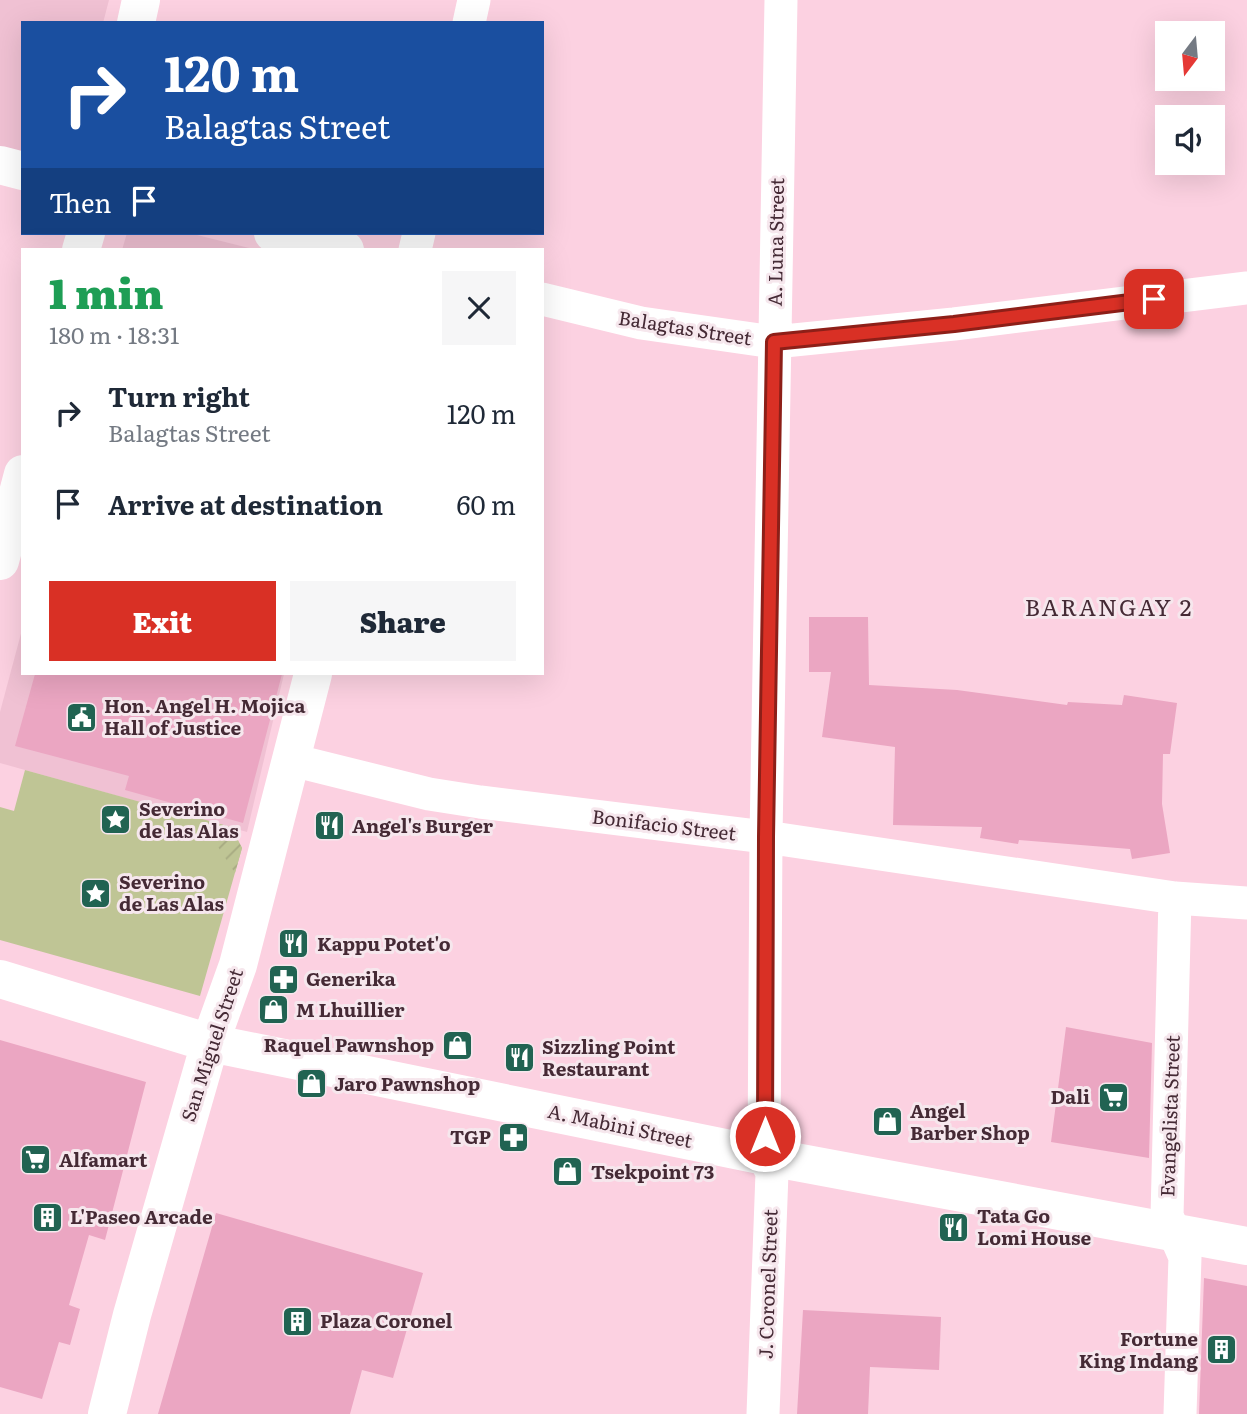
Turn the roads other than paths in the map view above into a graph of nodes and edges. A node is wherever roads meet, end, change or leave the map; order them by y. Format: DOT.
graph roads {
  1 [pos="141,0"];
  2 [pos="474,0"];
  3 [pos="781,0"];
  4 [pos="136,21"];
  5 [pos="469,21"];
  6 [pos="0,165"];
  7 [pos="21,170"];
  8 [pos="281,235"];
  9 [pos="337,248"];
  10 [pos="1247,288"];
  11 [pos="544,300"];
  12 [pos="774,342"];
  13 [pos="21,482"];
  14 [pos="0,561"];
  15 [pos="313,675"];
  16 [pos="292,760"];
  17 [pos="766,837"];
  18 [pos="1175,898"];
  19 [pos="1247,904"];
  20 [pos="0,979"];
  21 [pos="210,1043"];
  22 [pos="764,1156"];
  23 [pos="1175,1235"];
  24 [pos="1247,1247"];
  25 [pos="107,1414"];
  26 [pos="763,1414"];
  27 [pos="1180,1414"];
  1 -- 4 [label="main road"];
  2 -- 5 [label="street"];
  3 -- 12 [label="street, A. Luna Street"];
  6 -- 7 [label="main road"];
  8 -- 9 [label="main road"];
  10 -- 12 [label="street, Balagtas Street"];
  11 -- 12 [label="street, Balagtas Street"];
  12 -- 17 [label="street, A. Luna Street"];
  13 -- 14 [label="main road"];
  15 -- 16 [label="main road, San Miguel Street"];
  16 -- 17 [label="street, Bonifacio Street"];
  16 -- 21 [label="main road, San Miguel Street"];
  17 -- 18 [label="street, Bonifacio Street"];
  17 -- 22 [label="street, A. Luna Street"];
  18 -- 19 [label="street, Bonifacio Street"];
  18 -- 23 [label="street, Evangelista Street"];
  20 -- 21 [label="main road, A. Mabini Street"];
  21 -- 22 [label="main road, A. Mabini Street"];
  21 -- 25 [label="main road, San Miguel Street"];
  22 -- 23 [label="main road, A. Mabini Street"];
  22 -- 26 [label="street, J. Coronel Street"];
  23 -- 24 [label="main road, A. Mabini Street"];
  23 -- 27 [label="street, Evangelista Street"];
}
